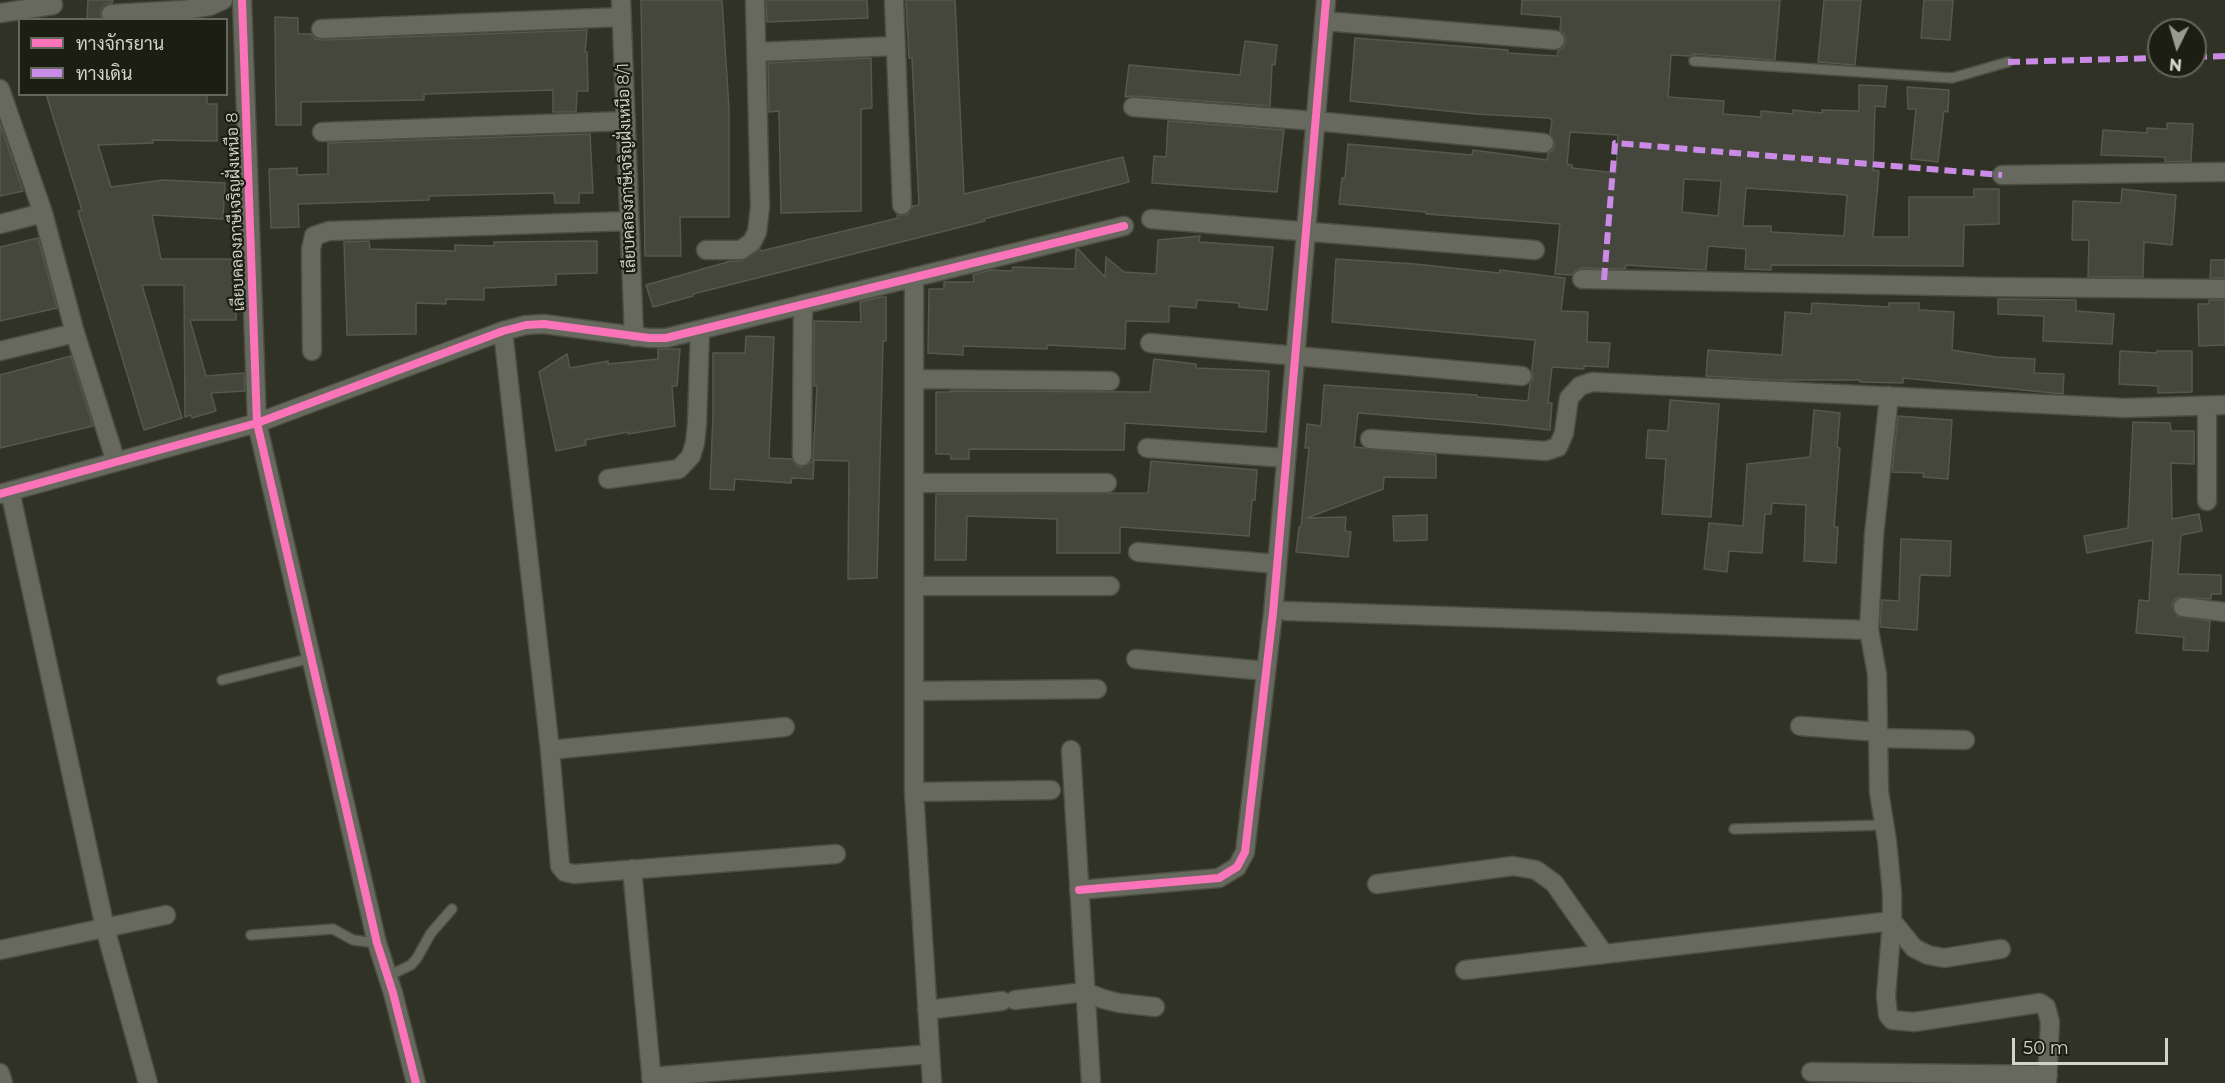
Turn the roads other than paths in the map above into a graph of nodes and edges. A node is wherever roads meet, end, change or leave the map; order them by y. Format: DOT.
graph roads {
  1 [pos="222,0"];
  2 [pos="242,0"];
  3 [pos="755,0"];
  4 [pos="894,0"];
  5 [pos="1326,0"];
  6 [pos="53,5"];
  7 [pos="621,8"];
  8 [pos="0,13"];
  9 [pos="111,14"];
  10 [pos="1324,21"];
  11 [pos="321,29"];
  12 [pos="1555,40"];
  13 [pos="896,46"];
  14 [pos="757,52"];
  15 [pos="1694,60"];
  16 [pos="2008,62"];
  17 [pos="1,93"];
  18 [pos="1133,107"];
  19 [pos="626,121"];
  20 [pos="1315,121"];
  21 [pos="322,132"];
  22 [pos="1544,143"];
  23 [pos="2225,172"];
  24 [pos="2002,175"];
  25 [pos="902,205"];
  26 [pos="43,213"];
  27 [pos="1151,219"];
  28 [pos="629,221"];
  29 [pos="0,224"];
  30 [pos="1124,226"];
  31 [pos="1306,231"];
  32 [pos="706,250"];
  33 [pos="1534,250"];
  34 [pos="914,276"];
  35 [pos="1582,279"];
  36 [pos="2225,289"];
  37 [pos="803,304"];
  38 [pos="700,330"];
  39 [pos="504,332"];
  40 [pos="75,333"];
  41 [pos="634,337"];
  42 [pos="1150,343"];
  43 [pos="0,351"];
  44 [pos="312,351"];
  45 [pos="1295,356"];
  46 [pos="1522,376"];
  47 [pos="914,380"];
  48 [pos="1110,381"];
  49 [pos="1889,396"];
  50 [pos="2216,406"];
  51 [pos="257,423"];
  52 [pos="1370,440"];
  53 [pos="1147,448"];
  54 [pos="802,456"];
  55 [pos="1286,458"];
  56 [pos="116,462"];
  57 [pos="608,479"];
  58 [pos="914,483"];
  59 [pos="1107,483"];
  60 [pos="5,492"];
  61 [pos="2207,501"];
  62 [pos="1138,552"];
  63 [pos="1277,564"];
  64 [pos="914,586"];
  65 [pos="1110,586"];
  66 [pos="2183,607"];
  67 [pos="1287,611"];
  68 [pos="2225,612"];
  69 [pos="1869,630"];
  70 [pos="312,658"];
  71 [pos="1136,659"];
  72 [pos="1266,671"];
  73 [pos="222,680"];
  74 [pos="1097,689"];
  75 [pos="914,691"];
  76 [pos="1800,726"];
  77 [pos="785,727"];
  78 [pos="1879,735"];
  79 [pos="1965,740"];
  80 [pos="550,750"];
  81 [pos="1071,750"];
  82 [pos="1051,790"];
  83 [pos="914,792"];
  84 [pos="1884,825"];
  85 [pos="1734,829"];
  86 [pos="836,854"];
  87 [pos="632,869"];
  88 [pos="1377,884"];
  89 [pos="1079,890"];
  90 [pos="452,909"];
  91 [pos="166,915"];
  92 [pos="1892,921"];
  93 [pos="105,928"];
  94 [pos="251,934"];
  95 [pos="377,943"];
  96 [pos="2001,949"];
  97 [pos="0,950"];
  98 [pos="1604,954"];
  99 [pos="1465,970"];
  100 [pos="388,976"];
  101 [pos="1085,992"];
  102 [pos="1155,1007"];
  103 [pos="927,1010"];
  104 [pos="930,1054"];
  105 [pos="1811,1072"];
  106 [pos="0,1073"];
  107 [pos="2047,1079"];
  108 [pos="652,1080"];
  109 [pos="3,1083"];
  110 [pos="147,1083"];
  111 [pos="416,1083"];
  112 [pos="932,1083"];
  113 [pos="1091,1083"];
  1 -- 9 [label="street"];
  2 -- 51 [label="street, เลียบคลองภาษีเจริญฝั่งเหนือ 8"];
  3 -- 14 [label="street"];
  4 -- 13 [label="street"];
  5 -- 10 [label="street"];
  6 -- 8 [label="street"];
  7 -- 11 [label="street"];
  7 -- 19 [label="street, เลียบคลองภาษีเจริญฝั่งเหนือ 8/1"];
  10 -- 12 [label="street"];
  10 -- 20 [label="street"];
  13 -- 14 [label="street"];
  13 -- 25 [label="street"];
  14 -- 32 [label="street"];
  15 -- 16 [label="lane"];
  17 -- 26 [label="street"];
  18 -- 20 [label="street"];
  19 -- 21 [label="street"];
  19 -- 28 [label="street, เลียบคลองภาษีเจริญฝั่งเหนือ 8/1"];
  20 -- 22 [label="street"];
  20 -- 31 [label="street"];
  23 -- 24 [label="street"];
  26 -- 29 [label="street"];
  26 -- 40 [label="street"];
  27 -- 31 [label="street"];
  28 -- 41 [label="street, เลียบคลองภาษีเจริญฝั่งเหนือ 8/1"];
  28 -- 44 [label="street"];
  30 -- 34 [label="street"];
  31 -- 33 [label="street"];
  31 -- 45 [label="street"];
  34 -- 37 [label="street"];
  34 -- 47 [label="street"];
  35 -- 36 [label="street"];
  37 -- 38 [label="street"];
  37 -- 54 [label="street"];
  38 -- 41 [label="street"];
  38 -- 57 [label="street"];
  39 -- 41 [label="street"];
  39 -- 51 [label="street"];
  39 -- 80 [label="street"];
  40 -- 43 [label="street"];
  40 -- 56 [label="street"];
  42 -- 45 [label="street"];
  45 -- 46 [label="street"];
  45 -- 55 [label="street"];
  47 -- 48 [label="street"];
  47 -- 58 [label="street"];
  49 -- 50 [label="street"];
  49 -- 52 [label="street"];
  49 -- 69 [label="street"];
  50 -- 61 [label="street"];
  51 -- 56 [label="street"];
  51 -- 70 [label="street, เลียบคลองภาษีเจริญฝั่งเหนือ 8"];
  53 -- 55 [label="street"];
  55 -- 63 [label="street"];
  56 -- 60 [label="street"];
  58 -- 59 [label="street"];
  58 -- 64 [label="street"];
  60 -- 93 [label="street"];
  62 -- 63 [label="street"];
  63 -- 72 [label="street"];
  64 -- 65 [label="street"];
  64 -- 75 [label="street"];
  66 -- 68 [label="street"];
  67 -- 69 [label="street"];
  69 -- 78 [label="street"];
  70 -- 73 [label="lane"];
  70 -- 95 [label="street, เลียบคลองภาษีเจริญฝั่งเหนือ 8"];
  71 -- 72 [label="street"];
  72 -- 89 [label="street"];
  74 -- 75 [label="street"];
  75 -- 83 [label="street"];
  76 -- 78 [label="street"];
  77 -- 80 [label="street"];
  78 -- 79 [label="street"];
  78 -- 84 [label="street"];
  80 -- 87 [label="street"];
  81 -- 89 [label="street"];
  82 -- 83 [label="street"];
  83 -- 103 [label="street"];
  84 -- 85 [label="lane"];
  84 -- 92 [label="street"];
  86 -- 87 [label="street"];
  87 -- 108 [label="street"];
  88 -- 98 [label="street"];
  89 -- 101 [label="street"];
  90 -- 100 [label="lane"];
  91 -- 93 [label="street"];
  92 -- 96 [label="street"];
  92 -- 98 [label="street"];
  92 -- 107 [label="street"];
  93 -- 97 [label="street"];
  93 -- 110 [label="street"];
  94 -- 95 [label="lane"];
  95 -- 100 [label="street, เลียบคลองภาษีเจริญฝั่งเหนือ 8"];
  98 -- 99 [label="street"];
  100 -- 111 [label="street, เลียบคลองภาษีเจริญฝั่งเหนือ 8"];
  101 -- 102 [label="street"];
  101 -- 103 [label="street"];
  101 -- 113 [label="street"];
  103 -- 104 [label="street"];
  104 -- 108 [label="street"];
  104 -- 112 [label="street"];
  105 -- 107 [label="street"];
  106 -- 109 [label="street"];
}
